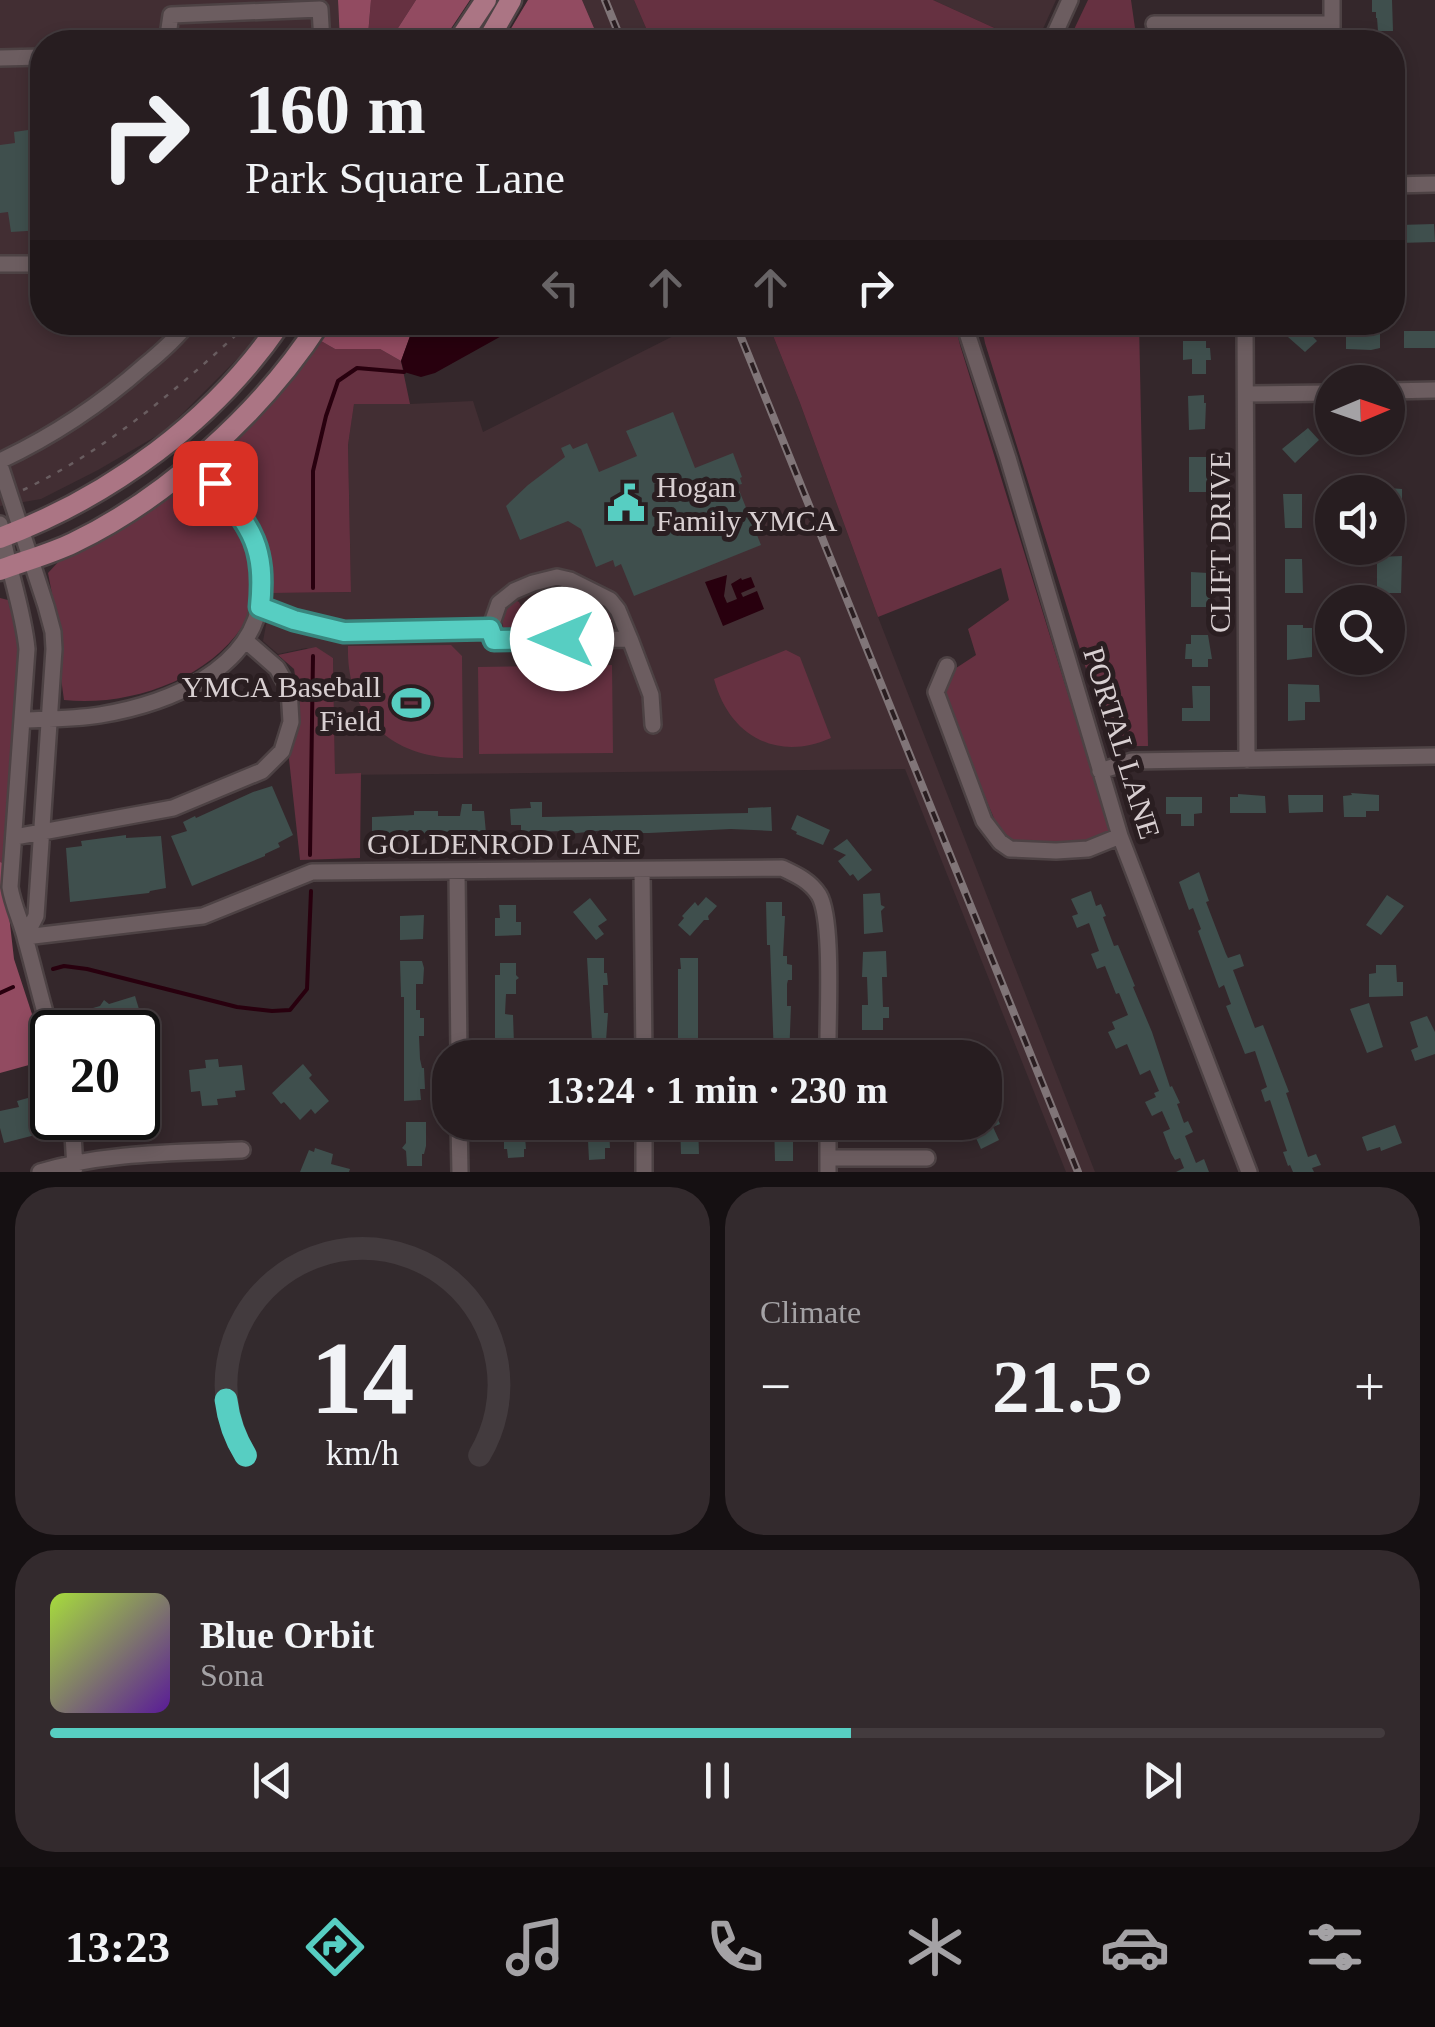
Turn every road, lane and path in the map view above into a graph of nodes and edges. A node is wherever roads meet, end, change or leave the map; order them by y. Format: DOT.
graph roads {
  1 [pos="486,0"];
  2 [pos="511,0"];
  3 [pos="1070,0"];
  4 [pos="1332,0"];
  5 [pos="1154,24"];
  6 [pos="1332,24"];
  7 [pos="169,30"];
  8 [pos="321,30"];
  9 [pos="466,30"];
  10 [pos="494,30"];
  11 [pos="1056,30"];
  12 [pos="1332,30"];
  13 [pos="30,57"];
  14 [pos="0,58"];
  15 [pos="1435,184"];
  16 [pos="1405,185"];
  17 [pos="0,264"];
  18 [pos="30,264"];
  19 [pos="177,335"];
  20 [pos="235,335"];
  21 [pos="271,335"];
  22 [pos="310,335"];
  23 [pos="968,335"];
  24 [pos="1245,335"];
  25 [pos="1435,390"];
  26 [pos="1405,391"];
  27 [pos="1315,392"];
  28 [pos="1246,394"];
  29 [pos="214,447"];
  30 [pos="0,463"];
  31 [pos="178,476"];
  32 [pos="215,483"];
  33 [pos="18,492"];
  34 [pos="6,533"];
  35 [pos="31,559"];
  36 [pos="4,568"];
  37 [pos="260,607"];
  38 [pos="490,629"];
  39 [pos="630,639"];
  40 [pos="245,640"];
  41 [pos="947,666"];
  42 [pos="51,719"];
  43 [pos="23,720"];
  44 [pos="653,726"];
  45 [pos="1435,756"];
  46 [pos="1247,760"];
  47 [pos="1100,771"];
  48 [pos="43,833"];
  49 [pos="15,836"];
  50 [pos="1120,836"];
  51 [pos="642,870"];
  52 [pos="458,871"];
  53 [pos="26,937"];
  54 [pos="43,1010"];
  55 [pos="459,1040"];
  56 [pos="644,1040"];
  57 [pos="828,1040"];
  58 [pos="73,1140"];
  59 [pos="459,1140"];
  60 [pos="644,1140"];
  61 [pos="242,1150"];
  62 [pos="927,1158"];
  63 [pos="828,1165"];
  64 [pos="75,1167"];
  65 [pos="40,1172"];
  66 [pos="460,1172"];
  67 [pos="644,1172"];
  68 [pos="1250,1172"];
  1 -- 9 [label="main road"];
  2 -- 10 [label="main road"];
  3 -- 11 [label="street"];
  4 -- 6 [label="street"];
  5 -- 6 [label="street"];
  6 -- 12 [label="street"];
  7 -- 8 [label="street"];
  13 -- 14 [label="street"];
  15 -- 16 [label="street"];
  17 -- 18 [label="street"];
  19 -- 30 [label="street"];
  20 -- 33 [label="path"];
  21 -- 34 [label="main road"];
  22 -- 29 [label="main road"];
  23 -- 47 [label="street, PORTAL LANE"];
  24 -- 28 [label="street, CLIFT DRIVE"];
  25 -- 26 [label="street"];
  27 -- 28 [label="street"];
  28 -- 46 [label="street, CLIFT DRIVE"];
  29 -- 31 [label="main road"];
  29 -- 32 [label="street"];
  30 -- 34 [label="street"];
  31 -- 32 [label="street"];
  31 -- 35 [label="main road"];
  32 -- 37 [label="street"];
  34 -- 35 [label="street"];
  34 -- 36 [label="street"];
  35 -- 36 [label="main road"];
  35 -- 42 [label="street"];
  36 -- 43 [label="street"];
  37 -- 38 [label="street"];
  37 -- 40 [label="street"];
  38 -- 39 [label="street"];
  38 -- 39 [label="street"];
  39 -- 44 [label="street"];
  40 -- 42 [label="street"];
  40 -- 48 [label="street"];
  41 -- 50 [label="street"];
  42 -- 43 [label="street"];
  42 -- 48 [label="street"];
  43 -- 49 [label="street"];
  45 -- 46 [label="street"];
  46 -- 47 [label="street"];
  47 -- 50 [label="street, PORTAL LANE"];
  48 -- 49 [label="street"];
  48 -- 53 [label="street"];
  49 -- 53 [label="street"];
  50 -- 68 [label="street, PORTAL LANE"];
  51 -- 52 [label="street, GOLDENROD LANE"];
  51 -- 56 [label="street"];
  51 -- 57 [label="street, GOLDENROD LANE"];
  52 -- 53 [label="street, GOLDENROD LANE"];
  52 -- 55 [label="street"];
  53 -- 54 [label="street"];
  58 -- 64 [label="street"];
  59 -- 66 [label="street"];
  60 -- 67 [label="street"];
  61 -- 64 [label="street"];
  62 -- 63 [label="street"];
  64 -- 65 [label="street"];
}
